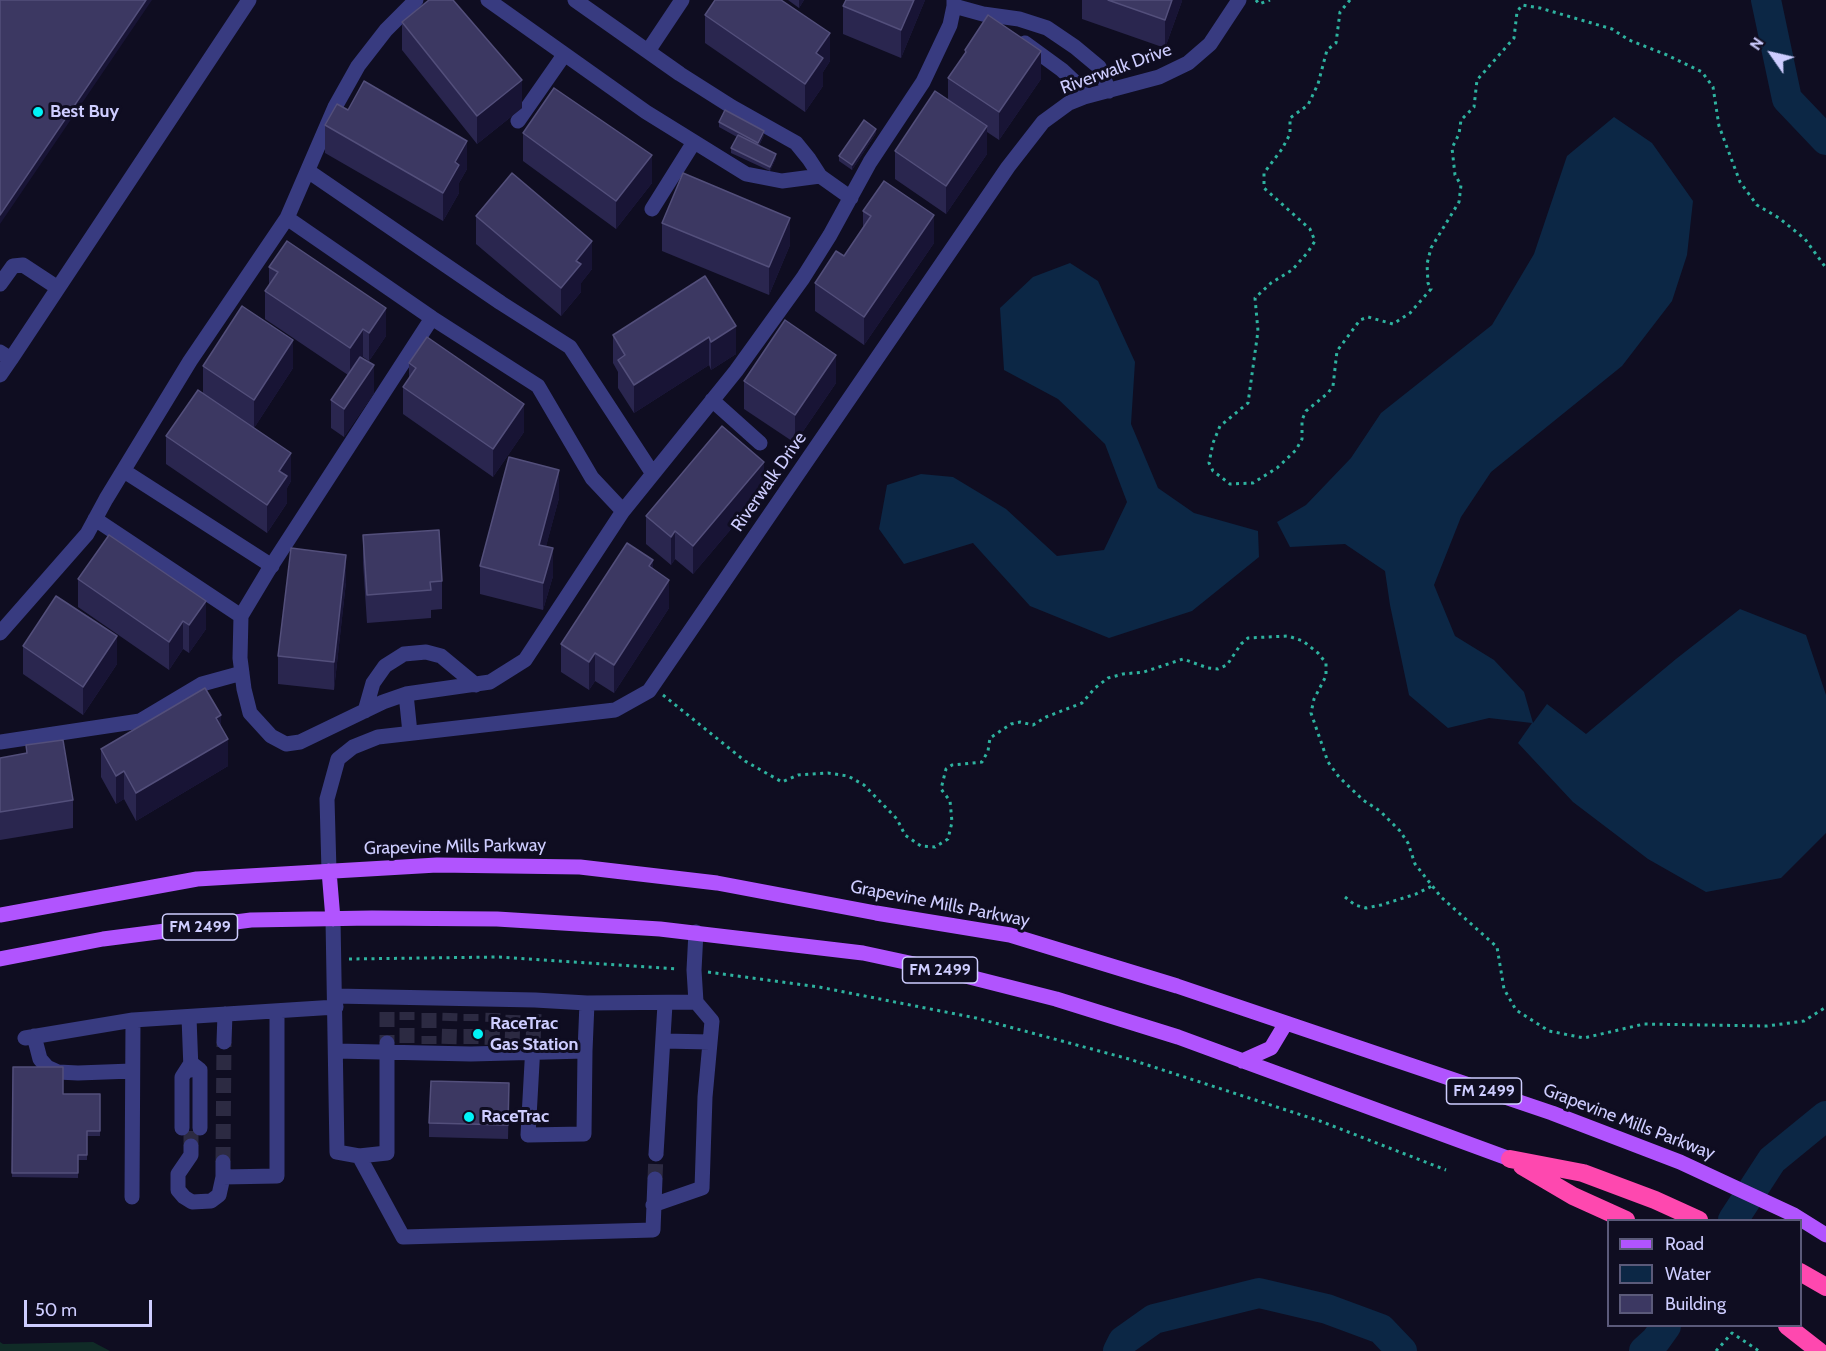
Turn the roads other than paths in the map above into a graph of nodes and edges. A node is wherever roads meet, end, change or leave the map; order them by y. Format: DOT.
graph roads {
  1 [pos="249,0"];
  2 [pos="416,0"];
  3 [pos="488,0"];
  4 [pos="575,0"];
  5 [pos="682,0"];
  6 [pos="954,3"];
  7 [pos="1234,6"];
  8 [pos="983,14"];
  9 [pos="648,51"];
  10 [pos="564,55"];
  11 [pos="1109,91"];
  12 [pos="1084,97"];
  13 [pos="518,121"];
  14 [pos="694,142"];
  15 [pos="308,171"];
  16 [pos="820,176"];
  17 [pos="850,198"];
  18 [pos="652,209"];
  19 [pos="287,218"];
  20 [pos="0,284"];
  21 [pos="58,288"];
  22 [pos="432,318"];
  23 [pos="5,356"];
  24 [pos="0,375"];
  25 [pos="712,400"];
  26 [pos="760,443"];
  27 [pos="124,471"];
  28 [pos="653,474"];
  29 [pos="623,511"];
  30 [pos="95,519"];
  31 [pos="272,566"];
  32 [pos="241,616"];
  33 [pos="0,633"];
  34 [pos="242,673"];
  35 [pos="476,685"];
  36 [pos="406,694"];
  37 [pos="365,711"];
  38 [pos="410,733"];
  39 [pos="0,742"];
  40 [pos="329,871"];
  41 [pos="0,915"];
  42 [pos="333,919"];
  43 [pos="696,932"];
  44 [pos="0,959"];
  45 [pos="515,999"];
  46 [pos="336,1002"];
  47 [pos="696,1002"];
  48 [pos="587,1003"];
  49 [pos="665,1004"];
  50 [pos="277,1011"];
  51 [pos="225,1014"];
  52 [pos="513,1015"];
  53 [pos="189,1017"];
  54 [pos="133,1020"];
  55 [pos="1287,1023"];
  56 [pos="664,1041"];
  57 [pos="224,1042"];
  58 [pos="710,1042"];
  59 [pos="388,1048"];
  60 [pos="534,1049"];
  61 [pos="336,1051"];
  62 [pos="585,1052"];
  63 [pos="1242,1061"];
  64 [pos="132,1071"];
  65 [pos="191,1128"];
  66 [pos="191,1148"];
  67 [pos="656,1154"];
  68 [pos="359,1156"];
  69 [pos="1510,1159"];
  70 [pos="655,1179"];
  71 [pos="132,1197"];
  72 [pos="653,1205"];
  73 [pos="1622,1219"];
  74 [pos="1695,1219"];
  75 [pos="1800,1219"];
  76 [pos="1802,1220"];
  77 [pos="1826,1235"];
  78 [pos="1802,1273"];
  79 [pos="1826,1287"];
  80 [pos="1788,1327"];
  81 [pos="1819,1351"];
  1 -- 21 [label="lane"];
  2 -- 15 [label="lane"];
  3 -- 10 [label="lane"];
  4 -- 9 [label="lane"];
  5 -- 9 [label="lane"];
  6 -- 8 [label="lane"];
  6 -- 17 [label="lane"];
  7 -- 11 [label="lane, Riverwalk Drive"];
  8 -- 11 [label="lane"];
  8 -- 12 [label="lane"];
  9 -- 16 [label="lane"];
  10 -- 13 [label="lane"];
  10 -- 14 [label="lane"];
  11 -- 12 [label="lane, Riverwalk Drive"];
  12 -- 38 [label="lane, Riverwalk Drive"];
  14 -- 16 [label="lane"];
  14 -- 18 [label="lane"];
  15 -- 19 [label="lane"];
  15 -- 28 [label="lane"];
  16 -- 17 [label="lane"];
  17 -- 25 [label="lane"];
  19 -- 22 [label="lane"];
  19 -- 27 [label="lane"];
  20 -- 21 [label="lane"];
  21 -- 23 [label="lane"];
  22 -- 29 [label="lane"];
  22 -- 31 [label="lane"];
  23 -- 24 [label="lane"];
  25 -- 26 [label="lane"];
  25 -- 28 [label="lane"];
  27 -- 30 [label="lane"];
  27 -- 31 [label="lane"];
  28 -- 29 [label="lane"];
  29 -- 35 [label="lane"];
  30 -- 32 [label="lane"];
  30 -- 33 [label="lane"];
  31 -- 32 [label="lane"];
  32 -- 34 [label="lane"];
  34 -- 37 [label="lane"];
  34 -- 39 [label="lane"];
  35 -- 36 [label="lane"];
  35 -- 37 [label="lane"];
  36 -- 37 [label="lane"];
  36 -- 38 [label="lane"];
  38 -- 40 [label="lane, Riverwalk Drive"];
  40 -- 41 [label="main road, Grapevine Mills Parkway / FM 2499"];
  40 -- 42 [label="main road"];
  40 -- 55 [label="main road, Grapevine Mills Parkway / FM 2499"];
  42 -- 43 [label="main road, FM 2499"];
  42 -- 44 [label="main road, FM 2499"];
  42 -- 46 [label="lane"];
  43 -- 47 [label="lane"];
  43 -- 63 [label="main road, FM 2499"];
  45 -- 46 [label="lane"];
  45 -- 48 [label="lane"];
  45 -- 52 [label="lane"];
  46 -- 50 [label="lane"];
  46 -- 61 [label="lane"];
  47 -- 49 [label="lane"];
  47 -- 58 [label="lane"];
  48 -- 49 [label="lane"];
  48 -- 62 [label="lane"];
  49 -- 56 [label="lane"];
  50 -- 51 [label="lane"];
  50 -- 66 [label="lane"];
  51 -- 53 [label="lane"];
  51 -- 57 [label="lane"];
  53 -- 54 [label="lane"];
  53 -- 65 [label="lane"];
  54 -- 64 [label="lane"];
  54 -- 64 [label="lane"];
  55 -- 63 [label="main road"];
  55 -- 75 [label="main road, Grapevine Mills Parkway / FM 2499"];
  56 -- 58 [label="lane"];
  56 -- 67 [label="lane"];
  58 -- 72 [label="lane"];
  59 -- 60 [label="lane"];
  59 -- 61 [label="lane"];
  59 -- 68 [label="lane"];
  60 -- 62 [label="lane"];
  60 -- 62 [label="lane"];
  61 -- 68 [label="lane"];
  63 -- 69 [label="main road, FM 2499"];
  64 -- 71 [label="lane"];
  68 -- 72 [label="lane"];
  69 -- 73 [label="highway"];
  69 -- 74 [label="highway, FM 2499"];
  70 -- 72 [label="lane"];
  76 -- 77 [label="main road, Grapevine Mills Parkway / FM 2499"];
  78 -- 79 [label="highway"];
  80 -- 81 [label="highway"];
}
